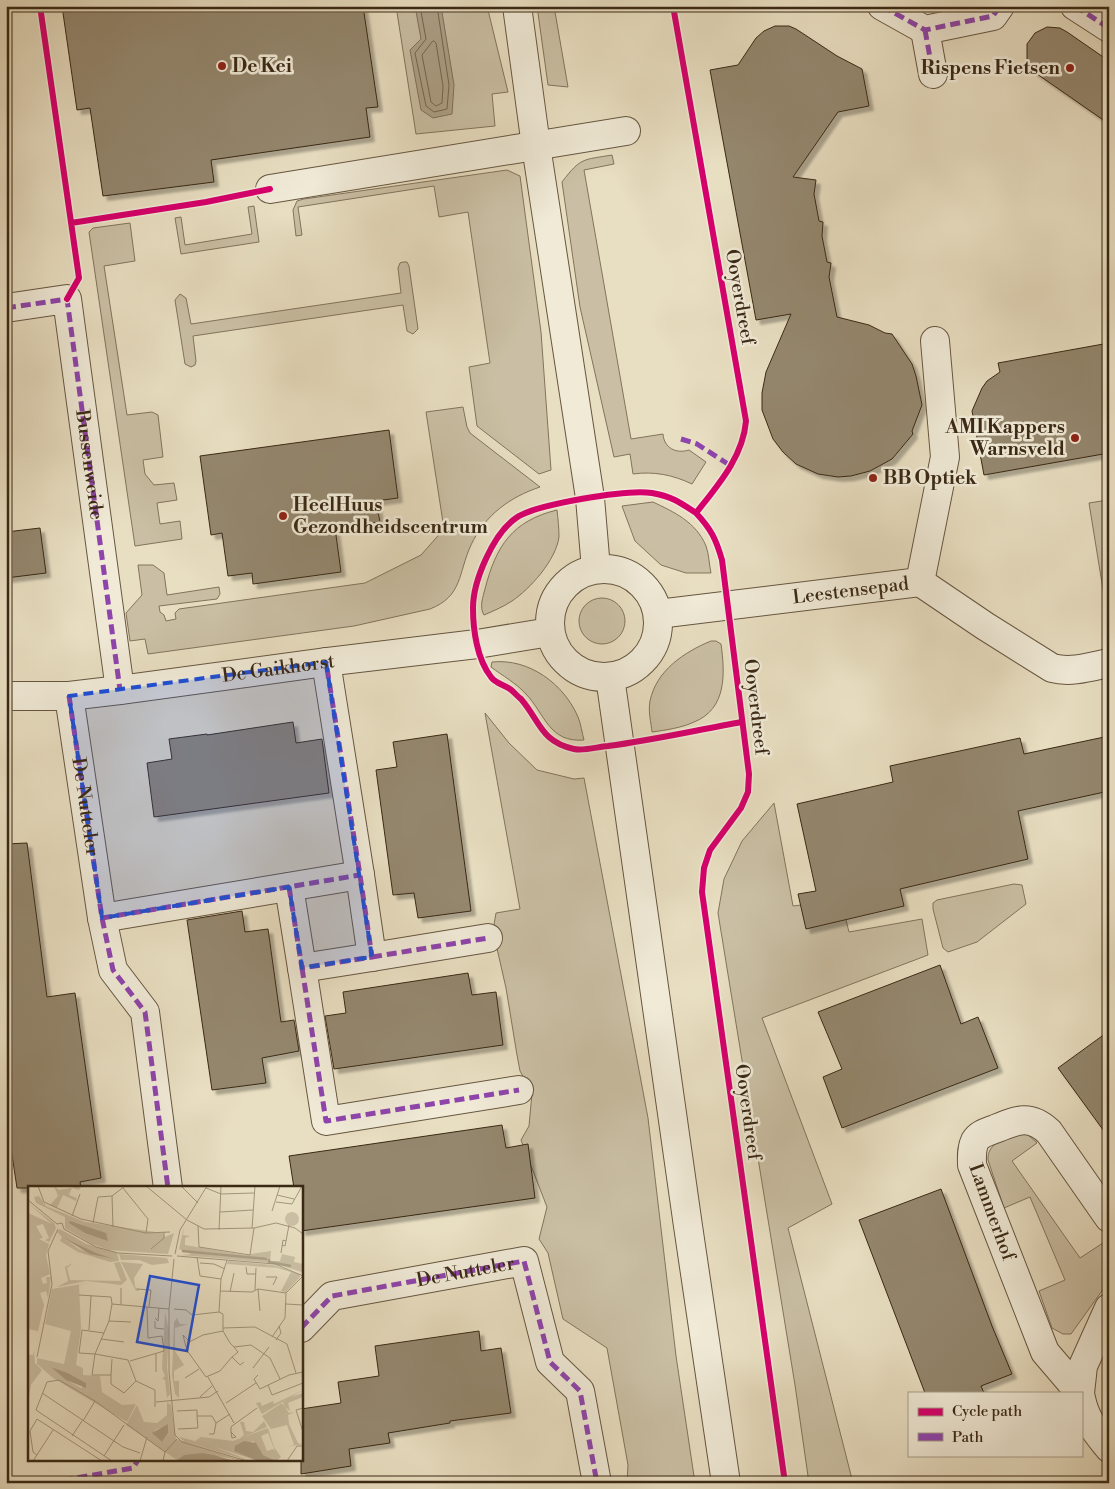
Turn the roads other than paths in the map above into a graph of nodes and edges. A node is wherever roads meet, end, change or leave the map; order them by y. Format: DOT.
graph roads {
  1 [pos="517,6"];
  2 [pos="882,6"];
  3 [pos="1000,6"];
  4 [pos="1075,6"];
  5 [pos="1109,28"];
  6 [pos="925,30"];
  7 [pos="933,74"];
  8 [pos="626,131"];
  9 [pos="536,146"];
  10 [pos="270,190"];
  11 [pos="6,308"];
  12 [pos="935,341"];
  13 [pos="596,569"];
  14 [pos="920,582"];
  15 [pos="658,614"];
  16 [pos="550,632"];
  17 [pos="326,662"];
  18 [pos="1109,663"];
  19 [pos="610,677"];
  20 [pos="120,690"];
  21 [pos="6,696"];
  22 [pos="69,696"];
  23 [pos="360,875"];
  24 [pos="289,887"];
  25 [pos="102,918"];
  26 [pos="488,938"];
  27 [pos="372,957"];
  28 [pos="302,968"];
  29 [pos="519,1090"];
  30 [pos="168,1186"];
  31 [pos="1109,1218"];
  32 [pos="1109,1308"];
  33 [pos="302,1327"];
  34 [pos="1079,1392"];
  35 [pos="1080,1392"];
  36 [pos="1082,1402"];
  37 [pos="1109,1448"];
  38 [pos="597,1483"];
  39 [pos="726,1483"];
  1 -- 9 [label="street"];
  2 -- 6 [label="street"];
  3 -- 6 [label="street"];
  4 -- 5 [label="street"];
  6 -- 7 [label="street"];
  8 -- 9 [label="street"];
  9 -- 10 [label="street"];
  9 -- 13 [label="street"];
  11 -- 20 [label="street, Bussenweide"];
  12 -- 14 [label="street"];
  13 -- 15 [label="street"];
  13 -- 16 [label="street"];
  14 -- 15 [label="street, Leestensepad"];
  14 -- 18 [label="street, Leestensepad"];
  15 -- 19 [label="street"];
  16 -- 17 [label="street, De Gaikhorst"];
  16 -- 19 [label="street"];
  17 -- 20 [label="street, De Gaikhorst"];
  17 -- 23 [label="street"];
  19 -- 39 [label="street"];
  20 -- 22 [label="street, De Gaikhorst"];
  21 -- 22 [label="street, De Gaikhorst"];
  22 -- 25 [label="street, De Nutteler"];
  23 -- 24 [label="street"];
  23 -- 27 [label="street"];
  24 -- 25 [label="street"];
  24 -- 28 [label="street"];
  25 -- 30 [label="street, De Nutteler"];
  26 -- 27 [label="street"];
  27 -- 28 [label="street"];
  28 -- 29 [label="street"];
  31 -- 34 [label="street, Lammerhof"];
  32 -- 35 [label="street, Lammerhof"];
  33 -- 38 [label="street, De Nutteler"];
  36 -- 37 [label="street"];
}
